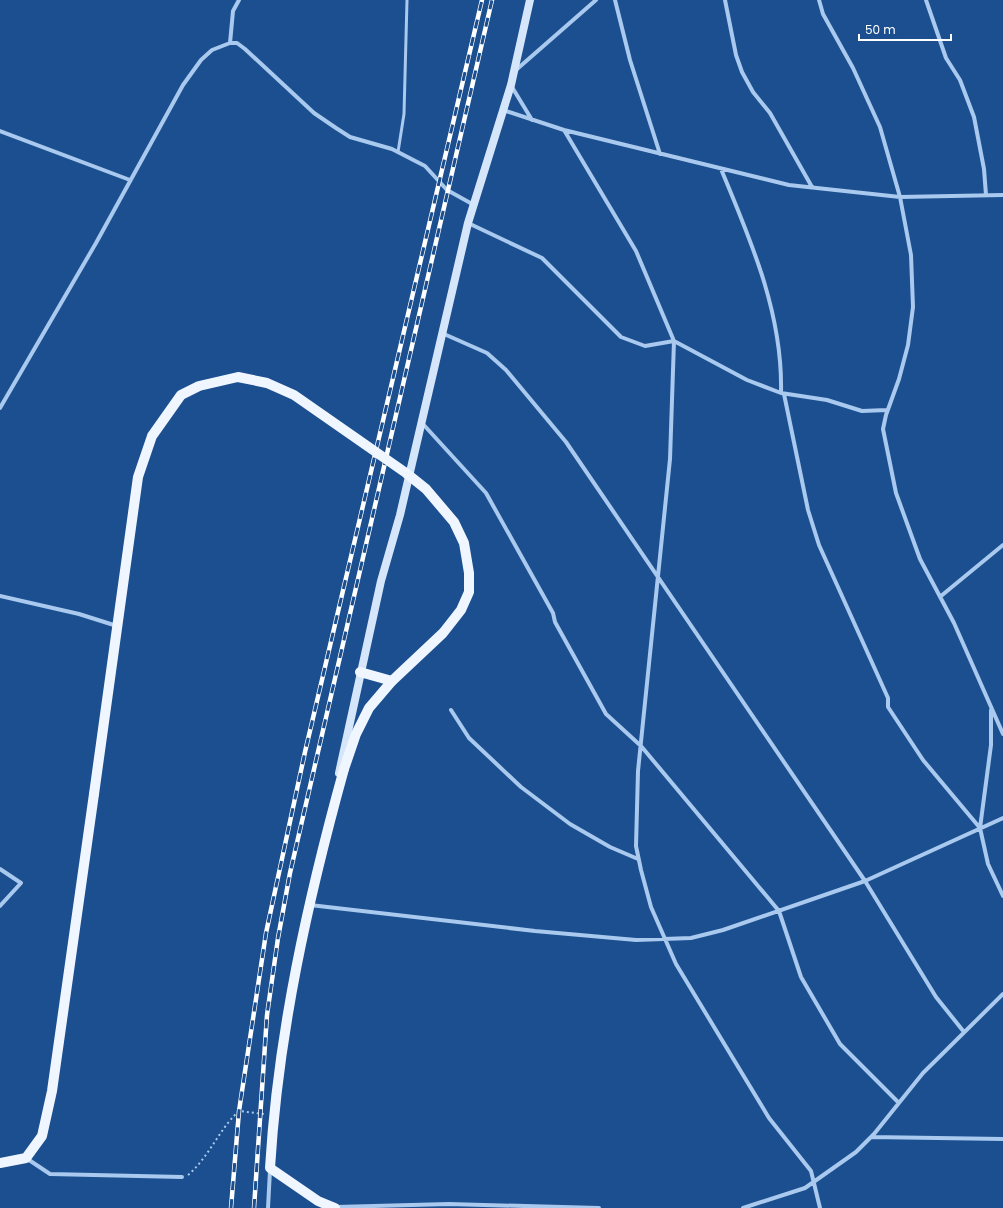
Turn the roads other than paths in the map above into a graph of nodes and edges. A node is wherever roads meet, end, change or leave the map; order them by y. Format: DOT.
graph roads {
  1 [pos="239,0"];
  2 [pos="407,0"];
  3 [pos="530,0"];
  4 [pos="596,0"];
  5 [pos="615,0"];
  6 [pos="725,0"];
  7 [pos="819,0"];
  8 [pos="926,0"];
  9 [pos="230,43"];
  10 [pos="514,71"];
  11 [pos="511,85"];
  12 [pos="503,110"];
  13 [pos="533,120"];
  14 [pos="0,130"];
  15 [pos="564,130"];
  16 [pos="398,152"];
  17 [pos="660,154"];
  18 [pos="721,169"];
  19 [pos="130,180"];
  20 [pos="812,187"];
  21 [pos="986,195"];
  22 [pos="1003,195"];
  23 [pos="900,197"];
  24 [pos="474,206"];
  25 [pos="468,223"];
  26 [pos="444,334"];
  27 [pos="674,341"];
  28 [pos="783,393"];
  29 [pos="0,408"];
  30 [pos="887,410"];
  31 [pos="422,423"];
  32 [pos="1003,545"];
  33 [pos="658,577"];
  34 [pos="0,596"];
  35 [pos="941,596"];
  36 [pos="117,626"];
  37 [pos="360,672"];
  38 [pos="392,681"];
  39 [pos="991,707"];
  40 [pos="451,710"];
  41 [pos="1003,734"];
  42 [pos="641,746"];
  43 [pos="1003,818"];
  44 [pos="980,828"];
  45 [pos="325,838"];
  46 [pos="638,859"];
  47 [pos="0,869"];
  48 [pos="866,881"];
  49 [pos="1003,896"];
  50 [pos="308,905"];
  51 [pos="0,906"];
  52 [pos="778,911"];
  53 [pos="665,940"];
  54 [pos="1003,994"];
  55 [pos="964,1032"];
  56 [pos="898,1102"];
  57 [pos="871,1137"];
  58 [pos="1003,1139"];
  59 [pos="26,1158"];
  60 [pos="0,1163"];
  61 [pos="270,1168"];
  62 [pos="182,1177"];
  63 [pos="814,1182"];
  64 [pos="334,1207"];
  65 [pos="268,1208"];
  66 [pos="599,1208"];
  67 [pos="742,1208"];
  68 [pos="820,1208"];
  1 -- 9 [label="street"];
  2 -- 16 [label="lane"];
  3 -- 10 [label="main road"];
  4 -- 10 [label="street"];
  5 -- 17 [label="street"];
  6 -- 20 [label="street"];
  7 -- 23 [label="street"];
  8 -- 21 [label="street"];
  9 -- 16 [label="street"];
  9 -- 19 [label="street"];
  10 -- 11 [label="main road"];
  11 -- 12 [label="main road"];
  11 -- 13 [label="street"];
  12 -- 13 [label="street"];
  12 -- 24 [label="main road"];
  13 -- 15 [label="street"];
  14 -- 19 [label="street"];
  15 -- 17 [label="street"];
  15 -- 27 [label="street"];
  16 -- 24 [label="street"];
  17 -- 18 [label="street"];
  18 -- 20 [label="street"];
  18 -- 28 [label="street"];
  19 -- 29 [label="street"];
  20 -- 23 [label="street"];
  21 -- 22 [label="street"];
  21 -- 23 [label="street"];
  23 -- 30 [label="street"];
  24 -- 25 [label="main road"];
  25 -- 26 [label="main road"];
  25 -- 27 [label="street"];
  26 -- 31 [label="main road"];
  26 -- 33 [label="street"];
  27 -- 28 [label="street"];
  27 -- 33 [label="street"];
  28 -- 30 [label="street"];
  28 -- 44 [label="street"];
  30 -- 35 [label="street"];
  31 -- 37 [label="main road"];
  31 -- 42 [label="street"];
  32 -- 35 [label="street"];
  33 -- 42 [label="street"];
  33 -- 48 [label="street"];
  34 -- 36 [label="street"];
  35 -- 39 [label="street"];
  36 -- 38 [label="main road, bridge"];
  36 -- 59 [label="main road, bridge"];
  37 -- 38 [label="main road"];
  37 -- 45 [label="main road"];
  38 -- 45 [label="main road, bridge"];
  39 -- 41 [label="street"];
  39 -- 44 [label="street"];
  40 -- 46 [label="street"];
  42 -- 46 [label="street"];
  42 -- 52 [label="street"];
  43 -- 44 [label="street"];
  44 -- 48 [label="street"];
  44 -- 49 [label="street"];
  45 -- 50 [label="main road"];
  46 -- 53 [label="street"];
  47 -- 51 [label="street"];
  48 -- 52 [label="street"];
  48 -- 55 [label="street"];
  50 -- 53 [label="street"];
  50 -- 61 [label="main road"];
  52 -- 53 [label="street"];
  52 -- 56 [label="street"];
  53 -- 63 [label="street"];
  54 -- 55 [label="street"];
  55 -- 56 [label="street"];
  56 -- 57 [label="street"];
  57 -- 58 [label="street"];
  57 -- 63 [label="street"];
  59 -- 60 [label="main road"];
  59 -- 62 [label="street"];
  61 -- 64 [label="main road"];
  61 -- 65 [label="street"];
  63 -- 67 [label="street"];
  63 -- 68 [label="street"];
  64 -- 66 [label="street"];
}
